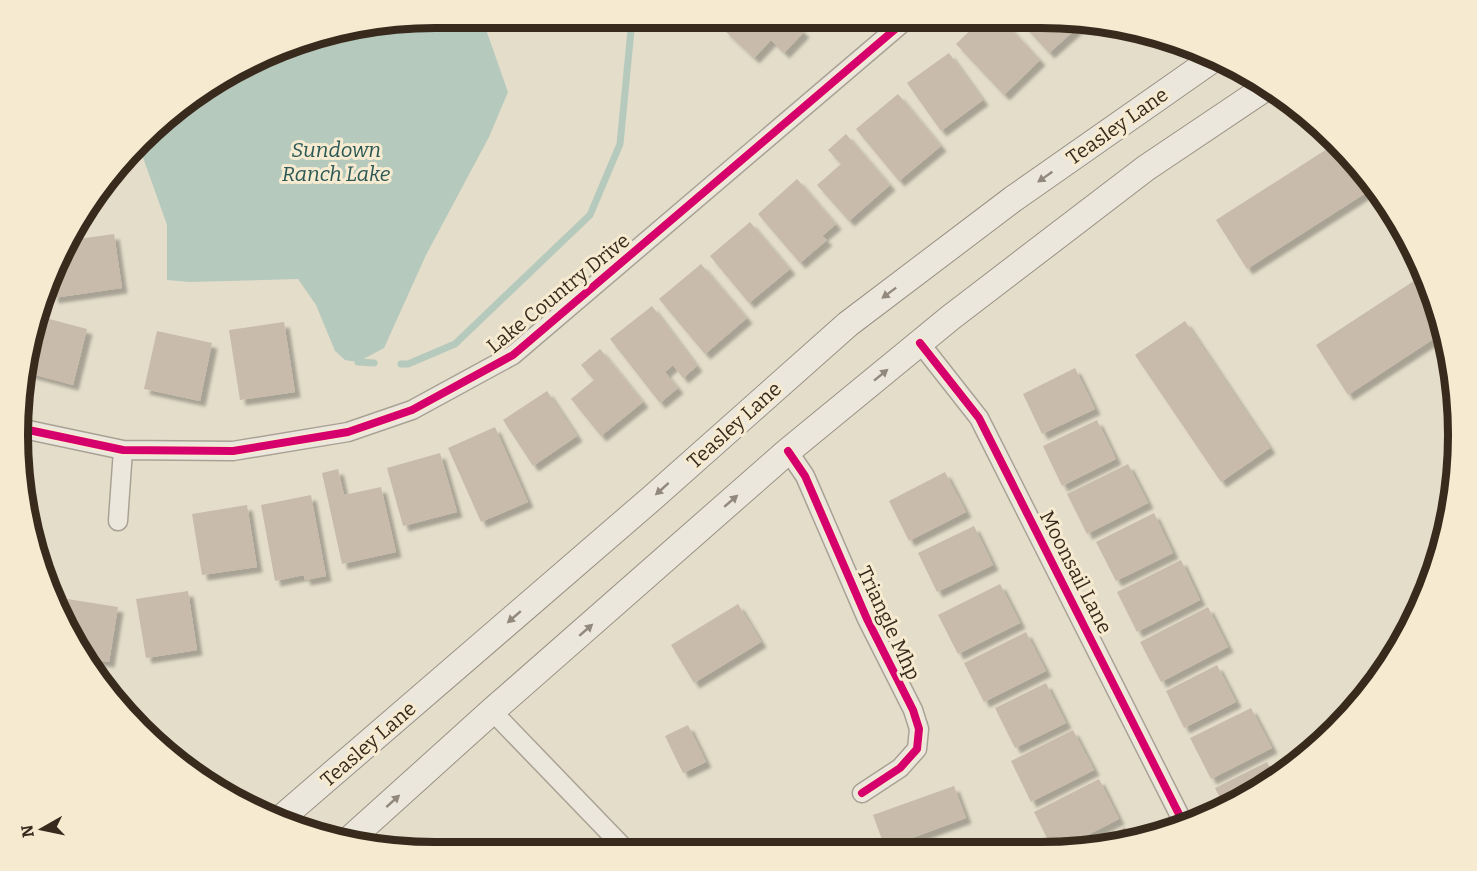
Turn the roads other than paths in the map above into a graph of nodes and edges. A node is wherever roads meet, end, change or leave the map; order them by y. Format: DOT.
graph roads {
  1 [pos="897,28"];
  2 [pos="1207,63"];
  3 [pos="1259,92"];
  4 [pos="921,343"];
  5 [pos="28,430"];
  6 [pos="123,450"];
  7 [pos="788,451"];
  8 [pos="118,521"];
  9 [pos="492,711"];
  10 [pos="862,793"];
  11 [pos="286,814"];
  12 [pos="1181,818"];
  13 [pos="355,835"];
  14 [pos="618,842"];
  1 -- 6 [label="street, Lake Country Drive"];
  2 -- 11 [label="main road, Teasley Lane, one-way"];
  3 -- 4 [label="main road"];
  7 -- 4 [label="main road, one-way"];
  4 -- 12 [label="street, Moonsail Lane"];
  5 -- 6 [label="street, Lake Country Drive"];
  6 -- 8 [label="street"];
  9 -- 7 [label="main road, one-way"];
  7 -- 10 [label="street, Triangle Mhp"];
  13 -- 9 [label="main road, one-way"];
  9 -- 14 [label="street"];
}
